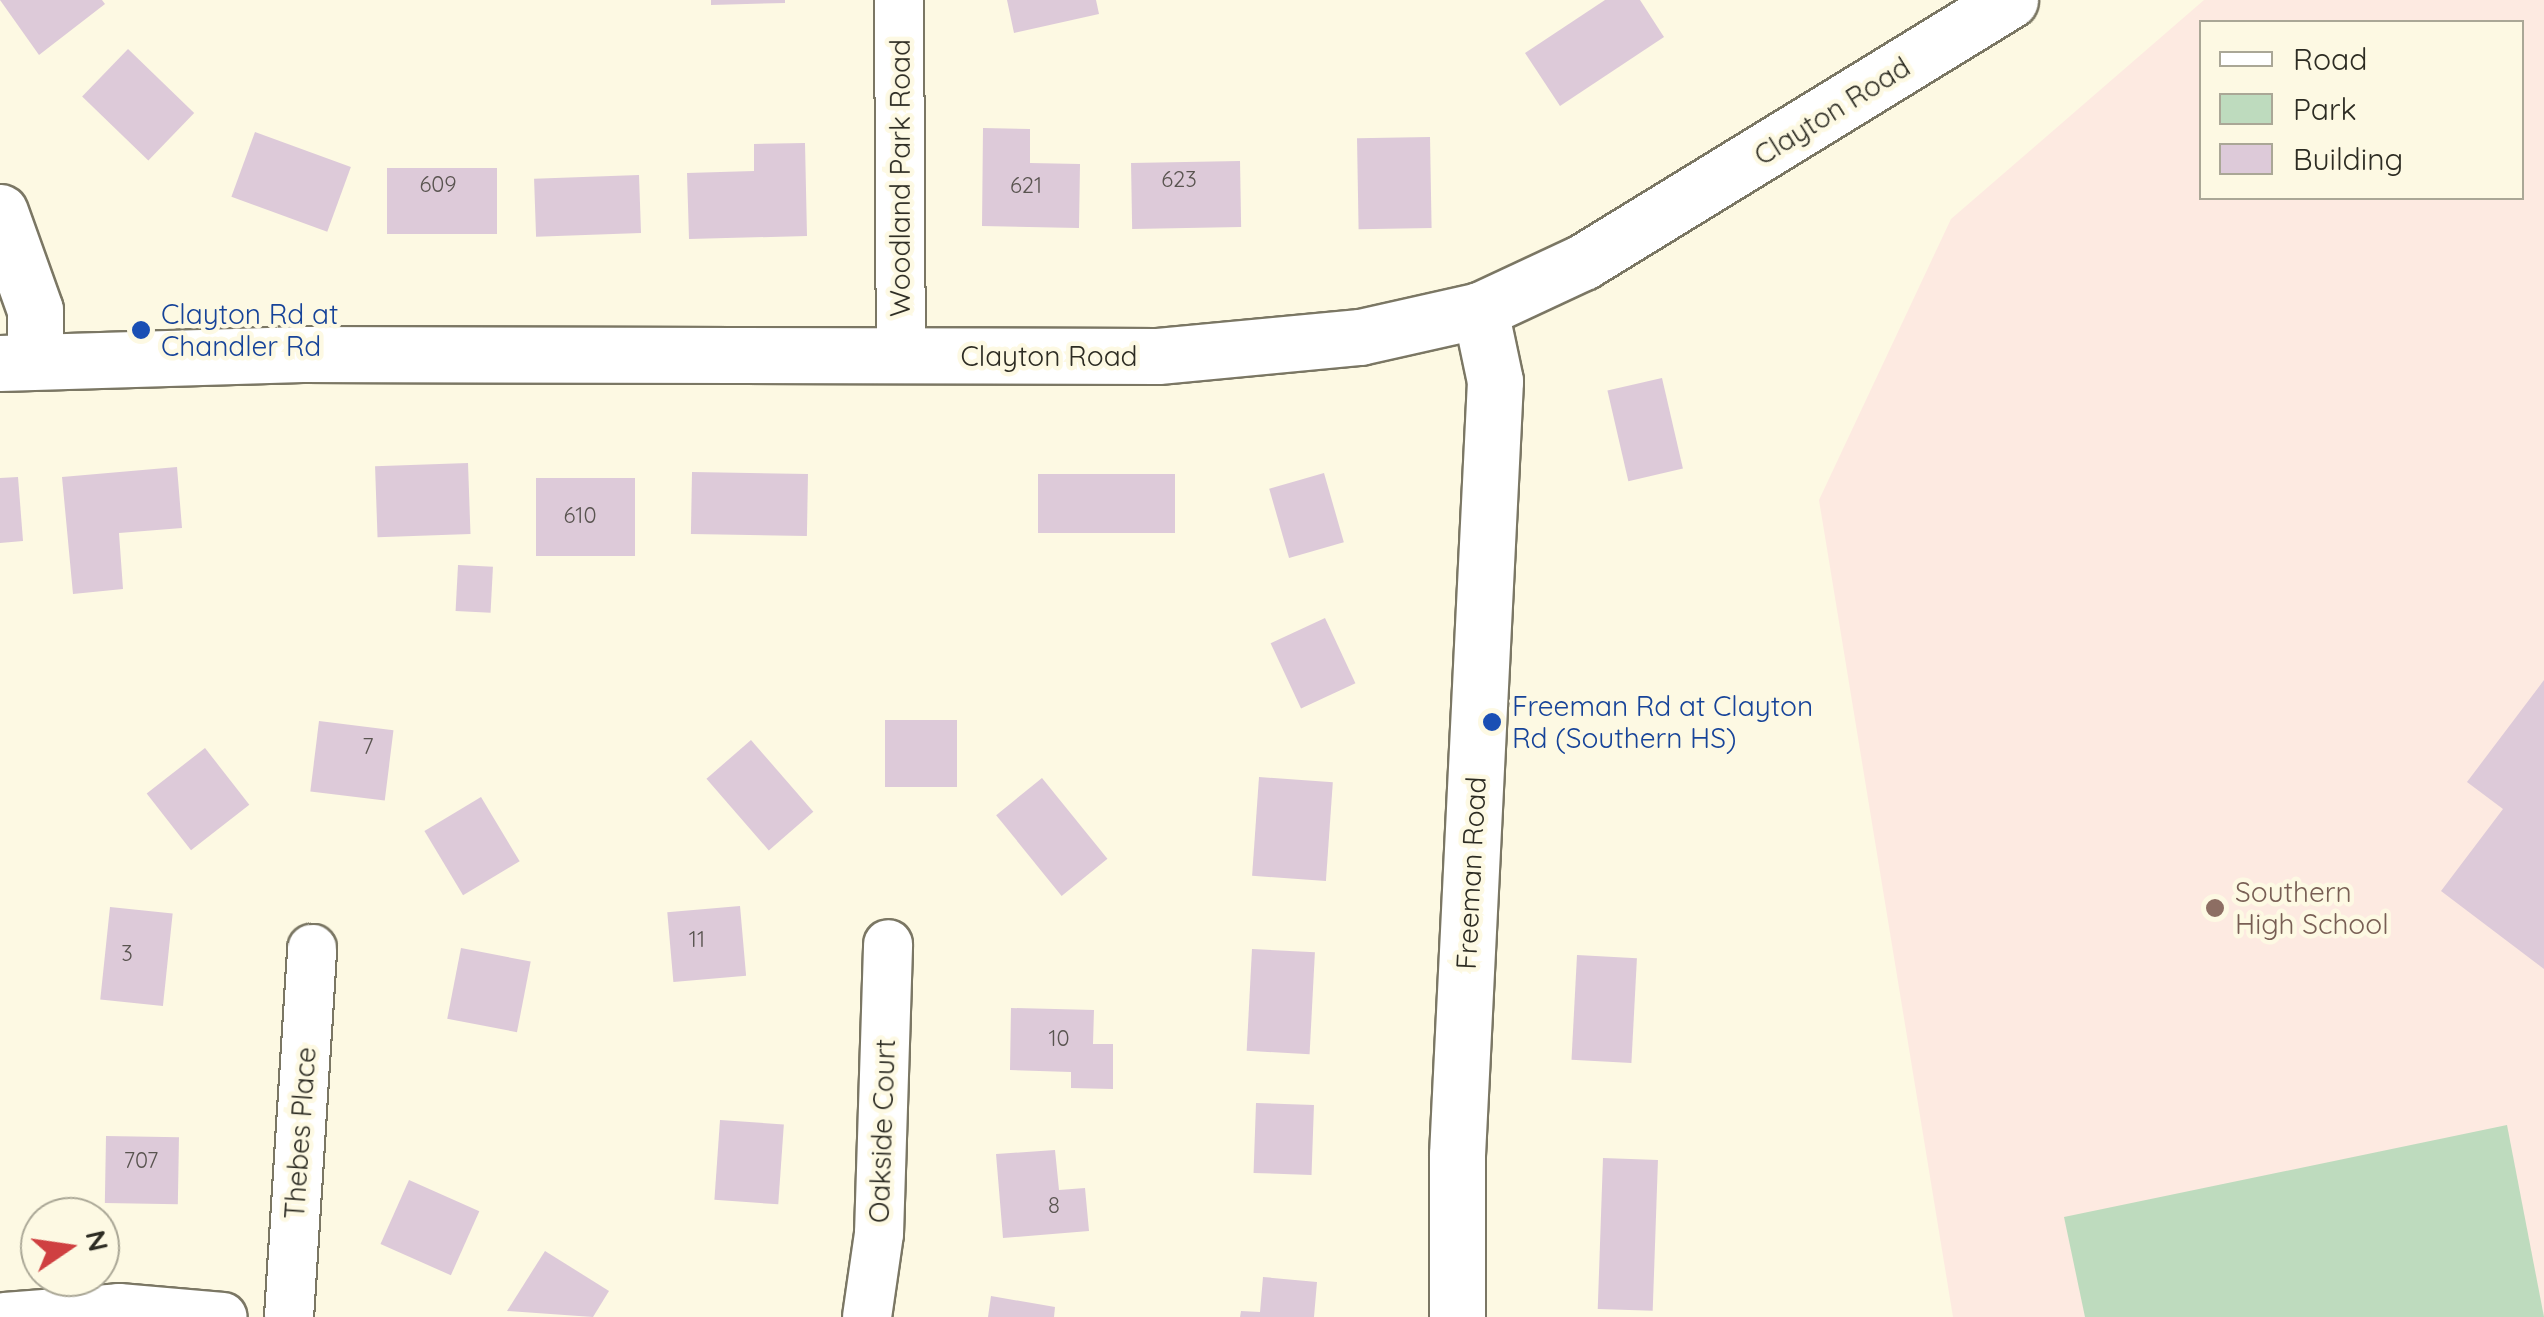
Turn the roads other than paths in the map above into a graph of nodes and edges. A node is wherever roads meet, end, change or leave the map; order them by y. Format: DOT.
graph roads {
  1 [pos="899,0"];
  2 [pos="2010,0"];
  3 [pos="0,212"];
  4 [pos="1480,310"];
  5 [pos="901,356"];
  6 [pos="18,362"];
  7 [pos="888,944"];
  8 [pos="312,949"];
  9 [pos="5,1317"];
  10 [pos="224,1317"];
  11 [pos="289,1317"];
  12 [pos="868,1317"];
  13 [pos="1457,1317"];
  1 -- 5 [label="street, Woodland Park Road"];
  2 -- 4 [label="street, Clayton Road"];
  3 -- 6 [label="street"];
  4 -- 5 [label="street, Clayton Road"];
  4 -- 13 [label="street, Freeman Road"];
  5 -- 6 [label="street, Clayton Road"];
  7 -- 12 [label="street, Oakside Court"];
  8 -- 11 [label="street, Thebes Place"];
  9 -- 10 [label="street"];
}
